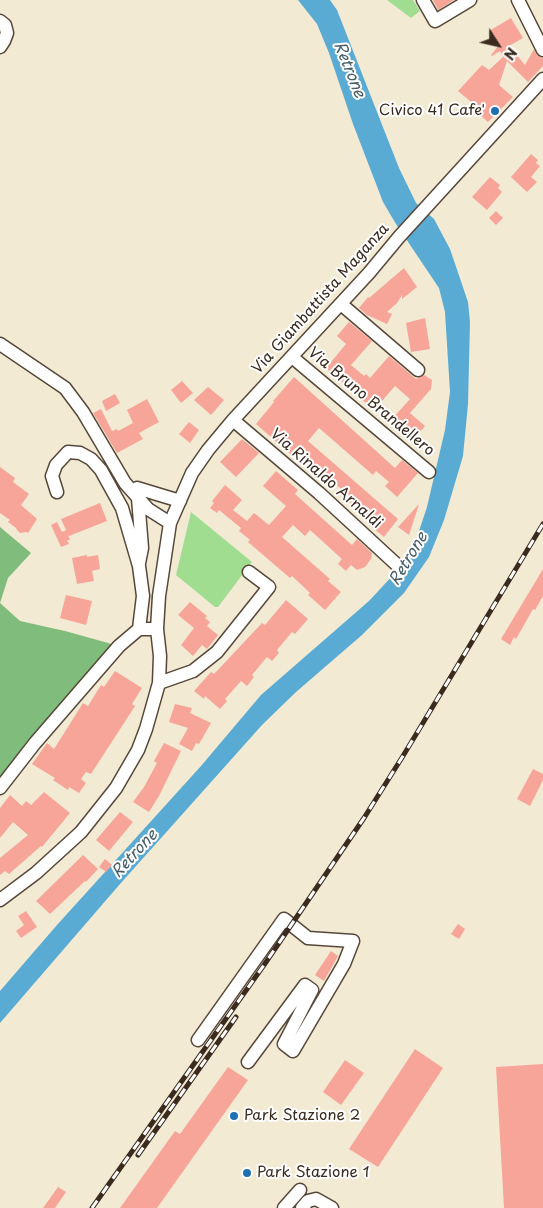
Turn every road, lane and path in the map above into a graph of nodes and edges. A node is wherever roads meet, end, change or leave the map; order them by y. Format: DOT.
graph roads {
  1 [pos="423,0"];
  2 [pos="470,0"];
  3 [pos="518,0"];
  4 [pos="0,21"];
  5 [pos="0,47"];
  6 [pos="543,50"];
  7 [pos="543,79"];
  8 [pos="340,304"];
  9 [pos="0,344"];
  10 [pos="292,357"];
  11 [pos="418,370"];
  12 [pos="233,420"];
  13 [pos="430,472"];
  14 [pos="57,492"];
  15 [pos="141,494"];
  16 [pos="180,501"];
  17 [pos="170,523"];
  18 [pos="396,564"];
  19 [pos="138,566"];
  20 [pos="249,572"];
  21 [pos="139,629"];
  22 [pos="157,629"];
  23 [pos="159,683"];
  24 [pos="0,788"];
  25 [pos="0,900"];
  26 [pos="198,1040"];
  27 [pos="248,1062"];
  28 [pos="300,1190"];
  29 [pos="284,1208"];
  30 [pos="302,1208"];
  31 [pos="332,1208"];
  1 -- 2 [label="street"];
  3 -- 6 [label="street"];
  4 -- 5 [label="street"];
  7 -- 8 [label="street, Via Giambattista Maganza"];
  8 -- 10 [label="street, Via Giambattista Maganza"];
  8 -- 11 [label="street"];
  9 -- 15 [label="street"];
  10 -- 12 [label="street, Via Giambattista Maganza"];
  10 -- 13 [label="street, Via Bruno Brandellero"];
  12 -- 16 [label="street, Via Giambattista Maganza"];
  12 -- 18 [label="street, Via Rinaldo Arnaldi"];
  14 -- 19 [label="street"];
  15 -- 16 [label="street"];
  15 -- 17 [label="street"];
  15 -- 19 [label="street"];
  16 -- 17 [label="street, Via Giambattista Maganza"];
  17 -- 22 [label="street, Via Giambattista Maganza"];
  19 -- 21 [label="street"];
  20 -- 23 [label="street"];
  21 -- 22 [label="street"];
  21 -- 24 [label="street"];
  22 -- 23 [label="street, Via Giambattista Maganza"];
  23 -- 25 [label="street, Via Giambattista Maganza"];
  26 -- 27 [label="street"];
  28 -- 29 [label="street"];
  30 -- 31 [label="street"];
}
